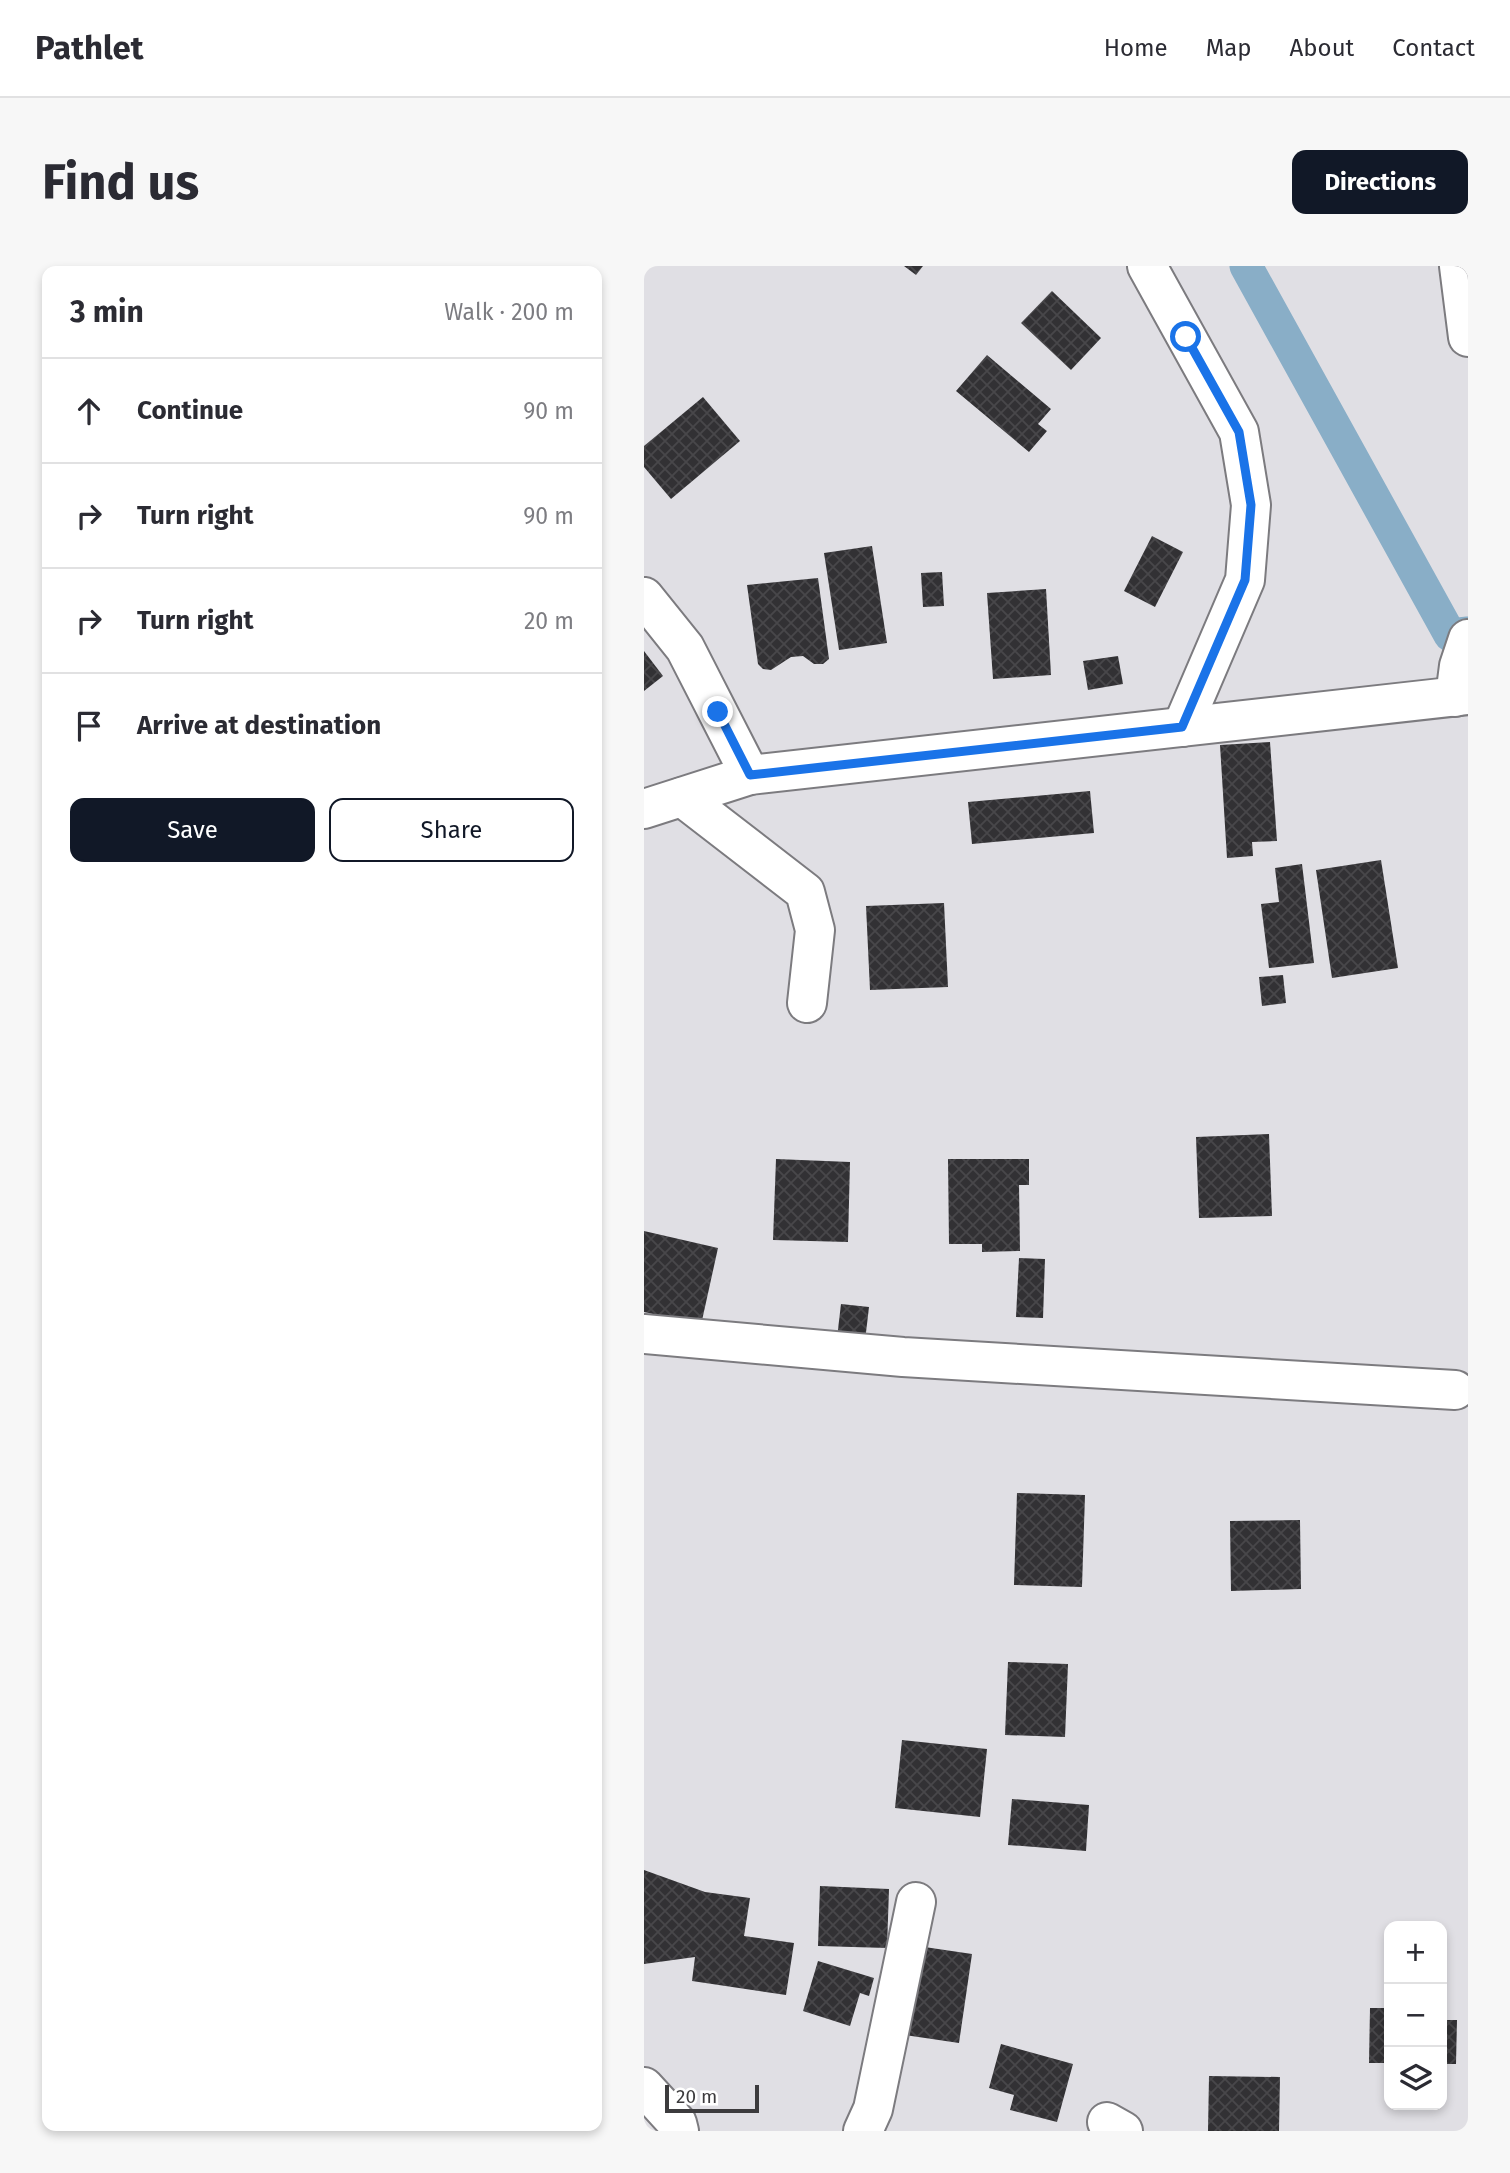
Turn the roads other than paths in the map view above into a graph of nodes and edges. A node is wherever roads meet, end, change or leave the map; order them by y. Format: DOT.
graph roads {
  1 [pos="1147,266"];
  2 [pos="1459,266"];
  3 [pos="1468,337"];
  4 [pos="644,597"];
  5 [pos="1468,639"];
  6 [pos="1461,696"];
  7 [pos="1182,727"];
  8 [pos="750,775"];
  9 [pos="682,797"];
  10 [pos="644,809"];
  11 [pos="807,1003"];
  12 [pos="644,1334"];
  13 [pos="1455,1390"];
  14 [pos="916,1902"];
  15 [pos="644,2087"];
  16 [pos="678,2131"];
  17 [pos="863,2131"];
  1 -- 7 [label="street"];
  2 -- 3 [label="street"];
  4 -- 8 [label="street"];
  5 -- 6 [label="street"];
  6 -- 7 [label="street"];
  7 -- 8 [label="street"];
  8 -- 9 [label="street"];
  9 -- 10 [label="street"];
  9 -- 11 [label="street"];
  12 -- 13 [label="street"];
  14 -- 17 [label="street"];
  15 -- 16 [label="street"];
}
